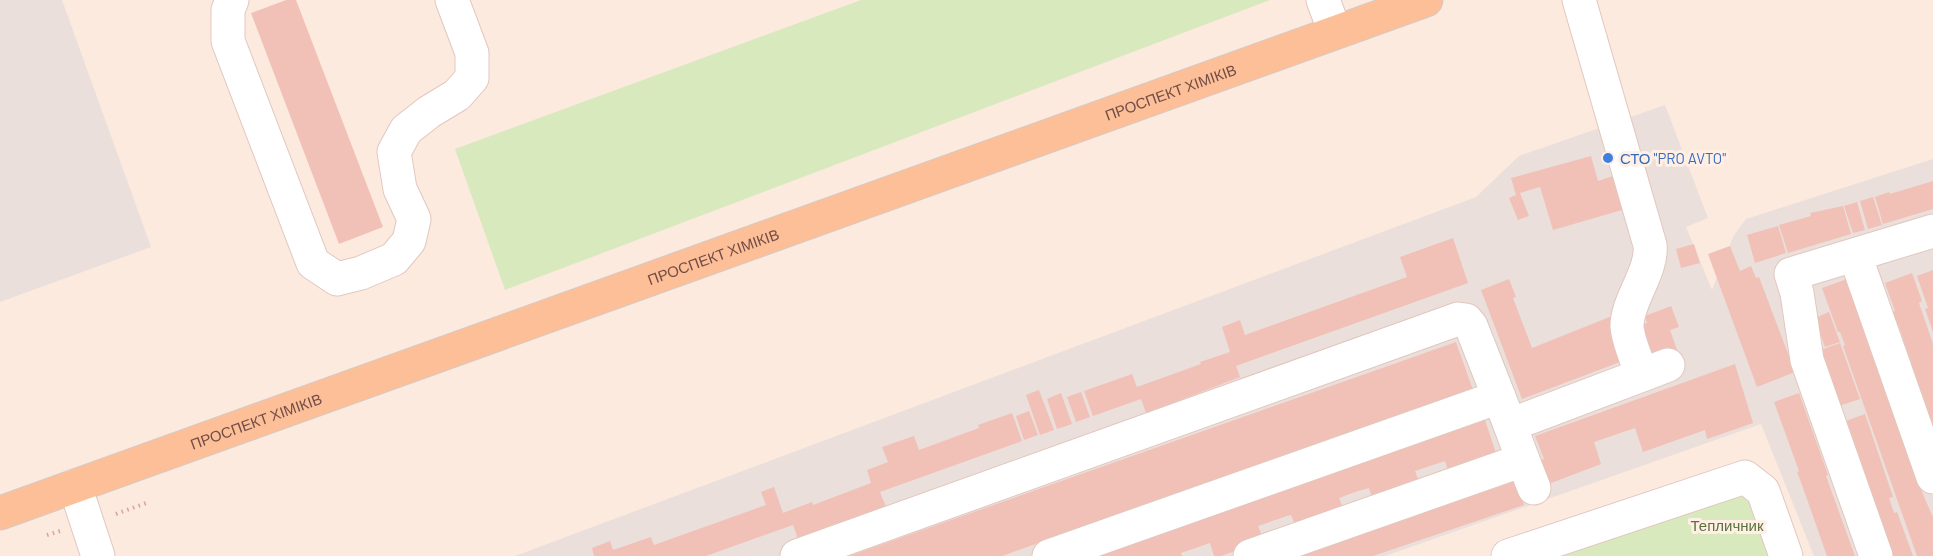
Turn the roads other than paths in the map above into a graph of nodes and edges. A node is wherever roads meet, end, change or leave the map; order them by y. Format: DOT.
graph roads {
  1 [pos="232,0"];
  2 [pos="452,0"];
  3 [pos="1323,0"];
  4 [pos="1426,0"];
  5 [pos="1579,0"];
  6 [pos="1335,32"];
  7 [pos="1933,231"];
  8 [pos="1855,255"];
  9 [pos="1504,411"];
  10 [pos="1933,477"];
  11 [pos="75,486"];
  12 [pos="0,513"];
  13 [pos="98,556"];
  14 [pos="797,556"];
  15 [pos="1049,556"];
  16 [pos="1250,556"];
  17 [pos="1508,556"];
  18 [pos="1786,556"];
  19 [pos="1876,556"];
  1 -- 2 [label="lane"];
  3 -- 6 [label="lane"];
  4 -- 6 [label="main road, ПРОСПЕКТ ХІМІКІВ"];
  5 -- 9 [label="lane"];
  6 -- 11 [label="main road, ПРОСПЕКТ ХІМІКІВ"];
  7 -- 8 [label="lane"];
  8 -- 10 [label="lane"];
  8 -- 19 [label="lane"];
  9 -- 14 [label="lane"];
  9 -- 15 [label="lane"];
  9 -- 16 [label="lane"];
  11 -- 12 [label="main road, ПРОСПЕКТ ХІМІКІВ"];
  11 -- 13 [label="lane"];
  17 -- 18 [label="lane"];
}
